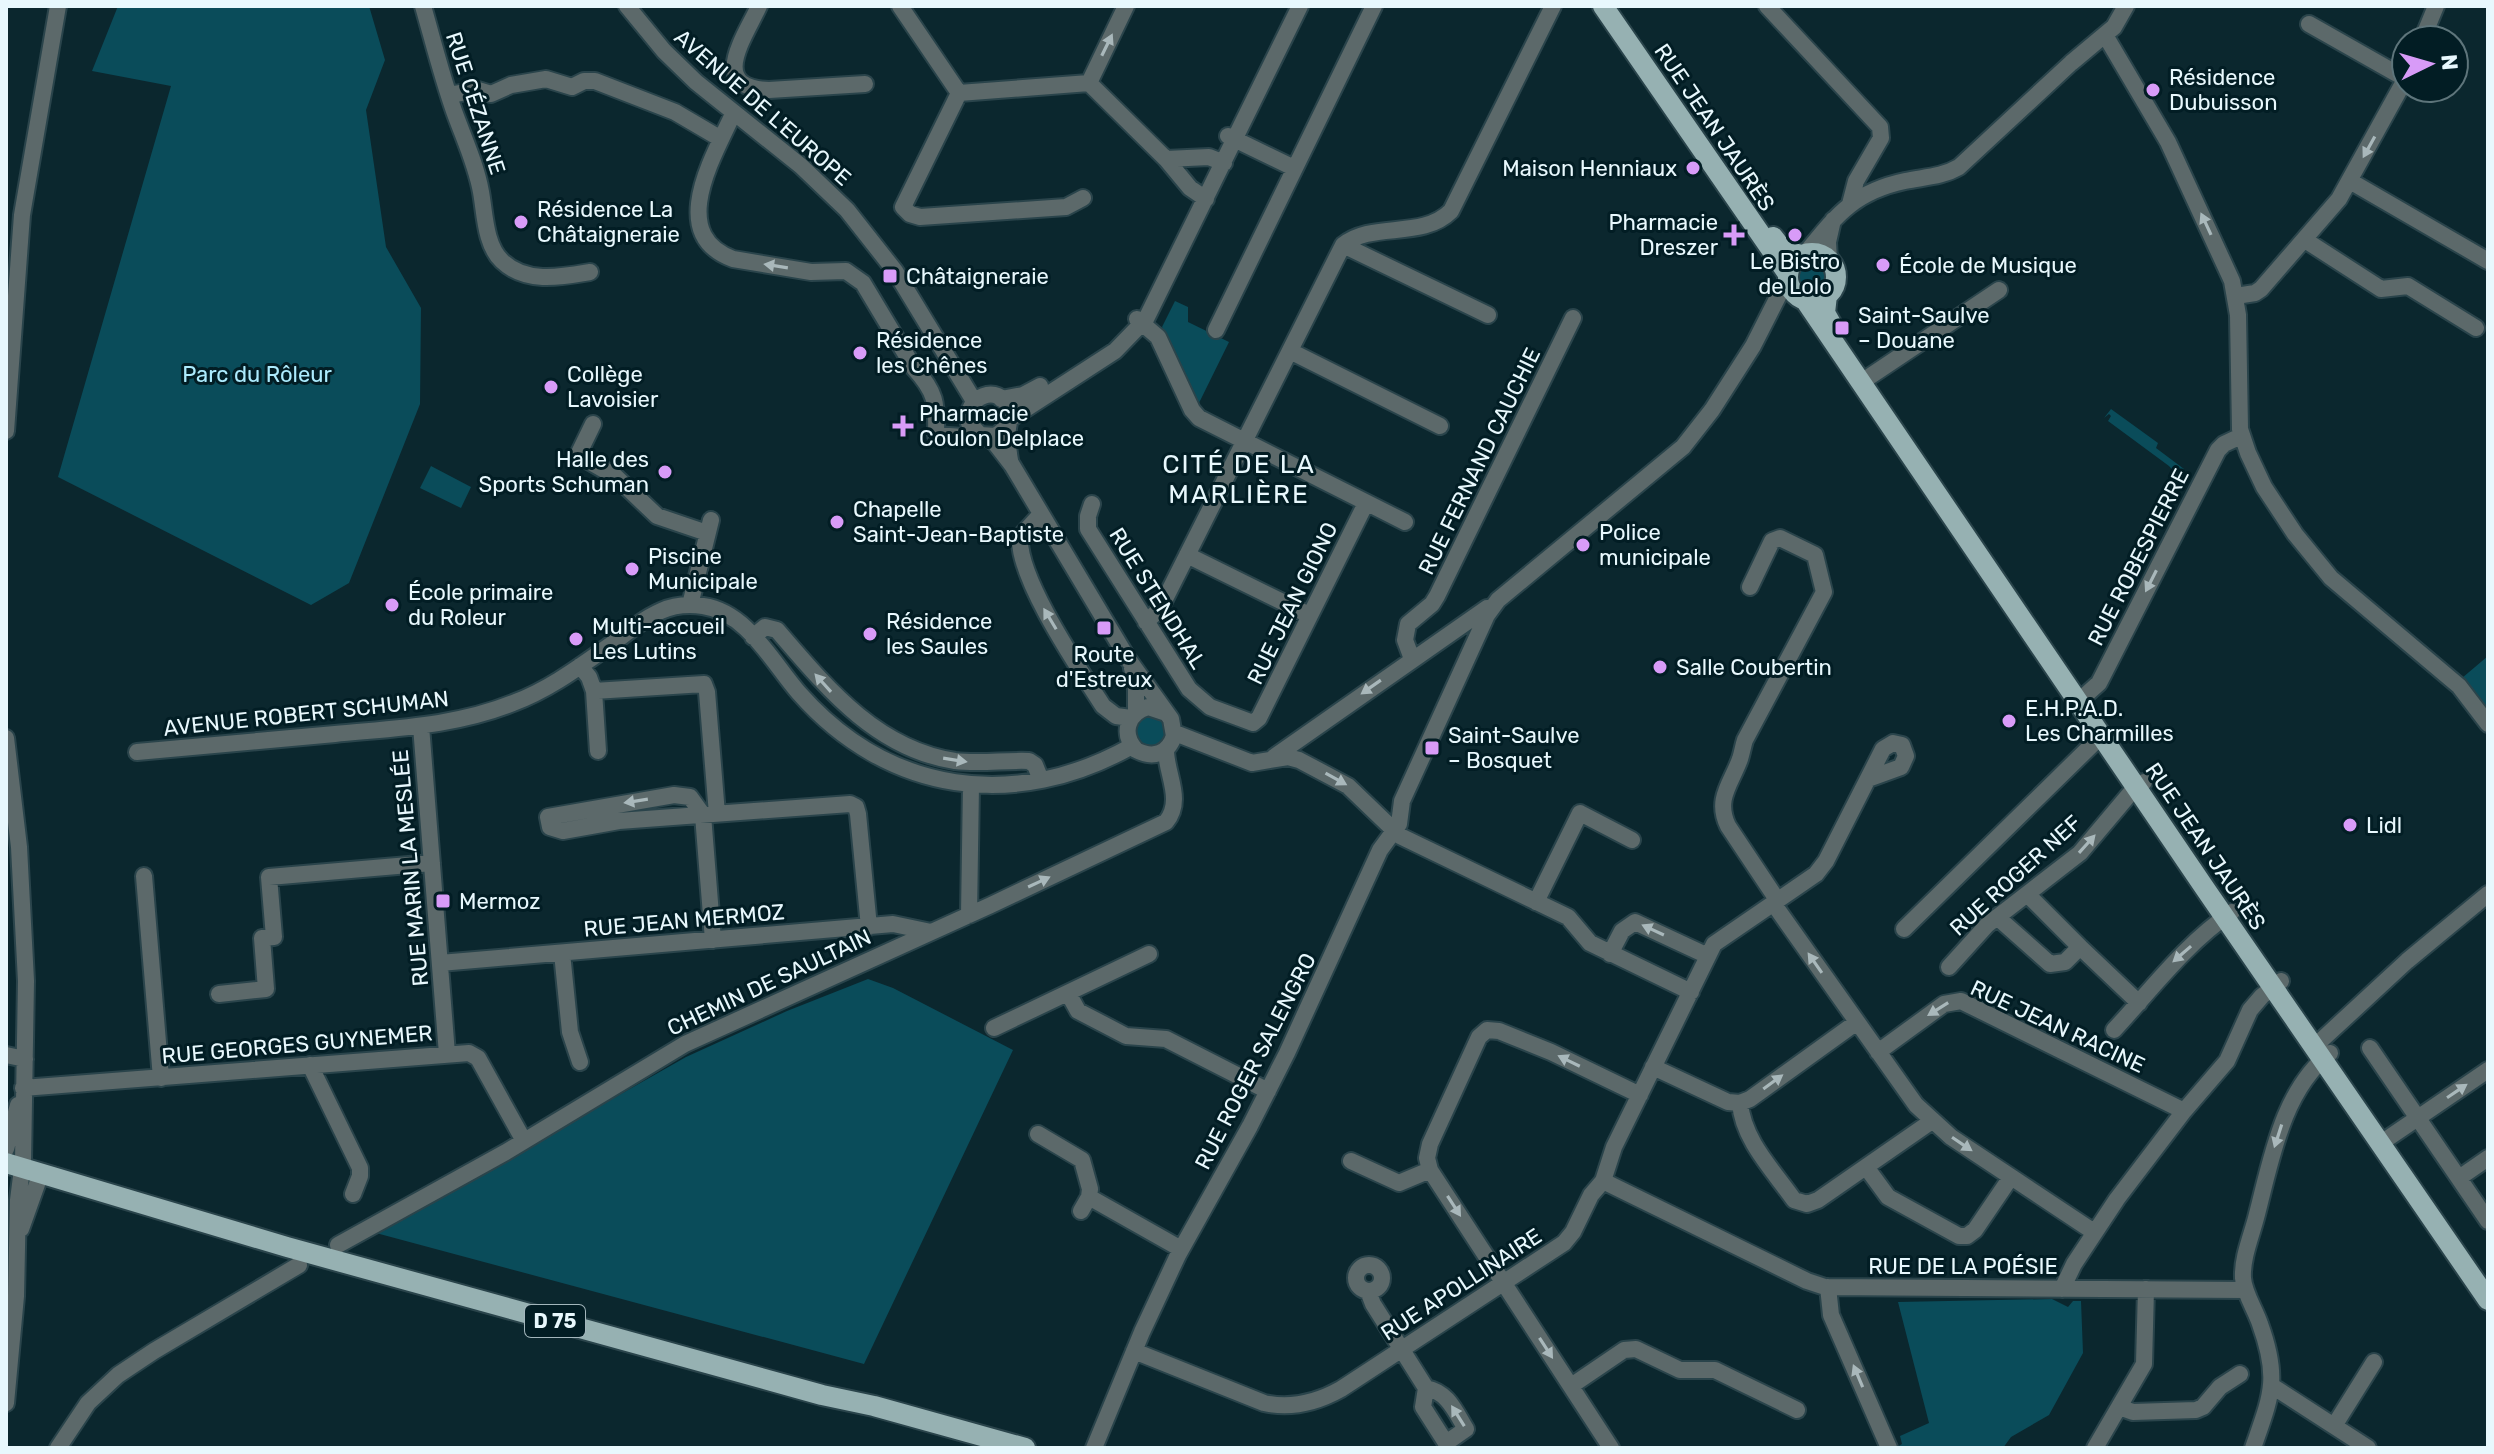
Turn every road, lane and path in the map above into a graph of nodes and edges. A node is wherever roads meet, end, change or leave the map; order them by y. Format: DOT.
graph roads {
  1 [pos="58,6"];
  2 [pos="423,6"];
  3 [pos="627,6"];
  4 [pos="759,6"];
  5 [pos="900,6"];
  6 [pos="1126,6"];
  7 [pos="1290,6"];
  8 [pos="1300,6"];
  9 [pos="1374,6"];
  10 [pos="1553,6"];
  11 [pos="1603,6"];
  12 [pos="1615,6"];
  13 [pos="1767,6"];
  14 [pos="2126,6"];
  15 [pos="2309,24"];
  16 [pos="2105,35"];
  17 [pos="2390,70"];
  18 [pos="1089,83"];
  19 [pos="865,84"];
  20 [pos="959,93"];
  21 [pos="449,95"];
  22 [pos="2392,104"];
  23 [pos="733,114"];
  24 [pos="1231,137"];
  25 [pos="721,139"];
  26 [pos="1166,159"];
  27 [pos="1219,161"];
  28 [pos="1294,168"];
  29 [pos="2350,181"];
  30 [pos="1202,196"];
  31 [pos="1083,198"];
  32 [pos="1850,204"];
  33 [pos="1834,219"];
  34 [pos="2305,240"];
  35 [pos="1343,245"];
  36 [pos="1803,254"];
  37 [pos="1829,260"];
  38 [pos="2488,261"];
  39 [pos="590,272"];
  40 [pos="1788,275"];
  41 [pos="1999,290"];
  42 [pos="1827,295"];
  43 [pos="2236,296"];
  44 [pos="1802,298"];
  45 [pos="1774,309"];
  46 [pos="1488,315"];
  47 [pos="1573,318"];
  48 [pos="1139,320"];
  49 [pos="2476,328"];
  50 [pos="1216,330"];
  51 [pos="1290,351"];
  52 [pos="950,362"];
  53 [pos="925,378"];
  54 [pos="1864,381"];
  55 [pos="1001,399"];
  56 [pos="974,401"];
  57 [pos="1009,422"];
  58 [pos="593,424"];
  59 [pos="1440,426"];
  60 [pos="6,431"];
  61 [pos="982,436"];
  62 [pos="2241,436"];
  63 [pos="1244,442"];
  64 [pos="1012,465"];
  65 [pos="1366,503"];
  66 [pos="1092,504"];
  67 [pos="1041,514"];
  68 [pos="1405,522"];
  69 [pos="1187,555"];
  70 [pos="1750,587"];
  71 [pos="1498,600"];
  72 [pos="690,605"];
  73 [pos="1309,615"];
  74 [pos="1146,622"];
  75 [pos="1459,628"];
  76 [pos="753,637"];
  77 [pos="1473,642"];
  78 [pos="1128,659"];
  79 [pos="1412,659"];
  80 [pos="580,666"];
  81 [pos="594,691"];
  82 [pos="2082,699"];
  83 [pos="1166,713"];
  84 [pos="1134,715"];
  85 [pos="1256,722"];
  86 [pos="2488,724"];
  87 [pos="421,726"];
  88 [pos="883,733"];
  89 [pos="1175,733"];
  90 [pos="2101,736"];
  91 [pos="6,738"];
  92 [pos="1299,740"];
  93 [pos="1132,746"];
  94 [pos="1166,750"];
  95 [pos="598,751"];
  96 [pos="137,752"];
  97 [pos="871,753"];
  98 [pos="1299,760"];
  99 [pos="1270,761"];
  100 [pos="1868,779"];
  101 [pos="1041,780"];
  102 [pos="971,785"];
  103 [pos="2140,785"];
  104 [pos="1368,805"];
  105 [pos="1401,808"];
  106 [pos="710,815"];
  107 [pos="1394,831"];
  108 [pos="1632,840"];
  109 [pos="1412,842"];
  110 [pos="432,863"];
  111 [pos="144,876"];
  112 [pos="2027,894"];
  113 [pos="2488,894"];
  114 [pos="1536,902"];
  115 [pos="1776,902"];
  116 [pos="2229,914"];
  117 [pos="969,915"];
  118 [pos="1997,917"];
  119 [pos="869,927"];
  120 [pos="1904,929"];
  121 [pos="931,932"];
  122 [pos="713,940"];
  123 [pos="2080,947"];
  124 [pos="562,953"];
  125 [pos="1149,954"];
  126 [pos="1610,954"];
  127 [pos="1708,956"];
  128 [pos="440,963"];
  129 [pos="1949,967"];
  130 [pos="2277,984"];
  131 [pos="1691,992"];
  132 [pos="1068,993"];
  133 [pos="219,994"];
  134 [pos="2139,1003"];
  135 [pos="1857,1022"];
  136 [pos="994,1028"];
  137 [pos="2114,1030"];
  138 [pos="2370,1048"];
  139 [pos="2322,1050"];
  140 [pos="1878,1052"];
  141 [pos="447,1054"];
  142 [pos="6,1055"];
  143 [pos="25,1059"];
  144 [pos="580,1062"];
  145 [pos="310,1065"];
  146 [pos="1653,1067"];
  147 [pos="2488,1070"];
  148 [pos="161,1078"];
  149 [pos="23,1088"];
  150 [pos="1268,1091"];
  151 [pos="1640,1095"];
  152 [pos="1740,1103"];
  153 [pos="2184,1111"];
  154 [pos="2418,1118"];
  155 [pos="1932,1121"];
  156 [pos="1038,1134"];
  157 [pos="2385,1140"];
  158 [pos="524,1141"];
  159 [pos="6,1149"];
  160 [pos="2488,1158"];
  161 [pos="1351,1161"];
  162 [pos="1866,1167"];
  163 [pos="1430,1170"];
  164 [pos="22,1174"];
  165 [pos="2011,1177"];
  166 [pos="2459,1178"];
  167 [pos="1603,1181"];
  168 [pos="353,1194"];
  169 [pos="2488,1221"];
  170 [pos="2094,1232"];
  171 [pos="338,1245"];
  172 [pos="1181,1249"];
  173 [pos="299,1265"];
  174 [pos="2488,1282"];
  175 [pos="1504,1283"];
  176 [pos="1828,1287"];
  177 [pos="2062,1289"];
  178 [pos="2146,1289"];
  179 [pos="2245,1290"];
  180 [pos="1368,1291"];
  181 [pos="2488,1300"];
  182 [pos="1401,1348"];
  183 [pos="1134,1351"];
  184 [pos="2374,1362"];
  185 [pos="2240,1374"];
  186 [pos="1571,1386"];
  187 [pos="2272,1386"];
  188 [pos="1426,1388"];
  189 [pos="822,1395"];
  190 [pos="6,1403"];
  191 [pos="2119,1407"];
  192 [pos="1797,1410"];
  193 [pos="2334,1426"];
  194 [pos="58,1448"];
  195 [pos="981,1448"];
  196 [pos="1025,1448"];
  197 [pos="1094,1448"];
  198 [pos="1611,1448"];
  199 [pos="1889,1448"];
  200 [pos="2095,1448"];
  201 [pos="2253,1448"];
  202 [pos="2368,1448"];
  1 -- 60 [label="street"];
  2 -- 21 [label="street, RUE CÉZANNE"];
  3 -- 23 [label="street, AVENUE DE L'EUROPE"];
  4 -- 19 [label="street"];
  5 -- 20 [label="street"];
  18 -- 6 [label="street, one-way"];
  7 -- 24 [label="street"];
  8 -- 24 [label="street"];
  9 -- 28 [label="street"];
  10 -- 35 [label="street"];
  11 -- 40 [label="main road, RUE JEAN JAURÈS"];
  12 -- 36 [label="main road, RUE JEAN JAURÈS"];
  13 -- 32 [label="street"];
  14 -- 16 [label="street"];
  15 -- 17 [label="street"];
  16 -- 32 [label="street"];
  43 -- 16 [label="street, one-way"];
  18 -- 20 [label="street"];
  18 -- 26 [label="street"];
  20 -- 31 [label="street"];
  21 -- 25 [label="street"];
  21 -- 39 [label="street, RUE CÉZANNE"];
  22 -- 29 [label="street, one-way"];
  23 -- 25 [label="street"];
  23 -- 52 [label="street, AVENUE DE L'EUROPE"];
  24 -- 27 [label="street"];
  24 -- 28 [label="street"];
  53 -- 25 [label="street, one-way"];
  26 -- 27 [label="street"];
  26 -- 30 [label="street"];
  27 -- 30 [label="street"];
  28 -- 50 [label="street"];
  29 -- 34 [label="street"];
  29 -- 38 [label="street"];
  30 -- 48 [label="street"];
  32 -- 33 [label="street"];
  33 -- 36 [label="street"];
  33 -- 37 [label="street"];
  34 -- 43 [label="street"];
  34 -- 49 [label="street"];
  35 -- 46 [label="street"];
  35 -- 51 [label="street"];
  36 -- 37 [label="main road"];
  36 -- 40 [label="main road"];
  37 -- 42 [label="main road"];
  40 -- 44 [label="main road"];
  40 -- 45 [label="street"];
  41 -- 54 [label="street"];
  42 -- 44 [label="main road"];
  42 -- 54 [label="main road, RUE JEAN JAURÈS"];
  43 -- 62 [label="street"];
  44 -- 45 [label="street"];
  44 -- 54 [label="main road, RUE JEAN JAURÈS"];
  45 -- 71 [label="street"];
  47 -- 79 [label="street, RUE FERNAND CAUCHIE"];
  48 -- 55 [label="street"];
  48 -- 57 [label="street"];
  48 -- 63 [label="street"];
  51 -- 59 [label="street"];
  51 -- 63 [label="street"];
  52 -- 53 [label="street"];
  52 -- 56 [label="street, AVENUE DE L'EUROPE"];
  53 -- 61 [label="street"];
  54 -- 82 [label="main road, RUE JEAN JAURÈS"];
  55 -- 56 [label="street"];
  55 -- 57 [label="street"];
  56 -- 61 [label="street"];
  57 -- 61 [label="street"];
  57 -- 64 [label="street"];
  58 -- 72 [label="street"];
  61 -- 64 [label="street"];
  62 -- 82 [label="street, RUE ROBESPIERRE, one-way"];
  62 -- 86 [label="street"];
  63 -- 65 [label="street"];
  63 -- 69 [label="street"];
  64 -- 67 [label="street"];
  65 -- 68 [label="street"];
  65 -- 73 [label="street, RUE JEAN GIONO"];
  66 -- 74 [label="street, RUE STENDHAL"];
  67 -- 78 [label="street"];
  84 -- 67 [label="street, one-way"];
  69 -- 73 [label="street"];
  69 -- 74 [label="street"];
  70 -- 115 [label="street"];
  71 -- 75 [label="street"];
  71 -- 77 [label="street"];
  72 -- 76 [label="street"];
  72 -- 80 [label="street, AVENUE ROBERT SCHUMAN"];
  73 -- 85 [label="street, RUE JEAN GIONO"];
  74 -- 85 [label="street, RUE STENDHAL"];
  75 -- 77 [label="street"];
  75 -- 79 [label="street"];
  88 -- 76 [label="street, one-way"];
  76 -- 97 [label="street"];
  77 -- 105 [label="street"];
  78 -- 83 [label="street"];
  78 -- 84 [label="street"];
  79 -- 92 [label="street, one-way"];
  80 -- 81 [label="street"];
  80 -- 87 [label="street, AVENUE ROBERT SCHUMAN"];
  81 -- 95 [label="street"];
  81 -- 106 [label="street"];
  82 -- 90 [label="main road, RUE JEAN JAURÈS"];
  82 -- 103 [label="main road, RUE JEAN JAURÈS"];
  83 -- 84 [label="street"];
  83 -- 89 [label="street"];
  84 -- 93 [label="street"];
  87 -- 96 [label="street, AVENUE ROBERT SCHUMAN"];
  87 -- 110 [label="street, RUE MARIN LA MESLÉE"];
  88 -- 97 [label="street"];
  88 -- 101 [label="street, one-way"];
  89 -- 94 [label="street"];
  89 -- 99 [label="street"];
  90 -- 103 [label="main road, RUE JEAN JAURÈS"];
  90 -- 120 [label="street"];
  91 -- 143 [label="street"];
  92 -- 98 [label="street"];
  92 -- 99 [label="street"];
  93 -- 94 [label="street"];
  93 -- 101 [label="street"];
  117 -- 94 [label="street, CHEMIN DE SAULTAIN, one-way"];
  97 -- 102 [label="street"];
  98 -- 99 [label="street"];
  98 -- 104 [label="street, one-way"];
  100 -- 115 [label="street, RUE APOLLINAIRE"];
  101 -- 102 [label="street"];
  102 -- 117 [label="street"];
  112 -- 103 [label="street, RUE ROGER NEF, one-way"];
  103 -- 116 [label="main road, RUE JEAN JAURÈS"];
  104 -- 105 [label="street"];
  104 -- 107 [label="street"];
  105 -- 107 [label="street, RUE ROGER SALENGRO"];
  105 -- 109 [label="street"];
  106 -- 106 [label="street, one-way"];
  106 -- 119 [label="street"];
  106 -- 122 [label="street"];
  107 -- 109 [label="street"];
  107 -- 150 [label="street, RUE ROGER SALENGRO"];
  108 -- 114 [label="street"];
  109 -- 114 [label="street"];
  110 -- 128 [label="street, RUE MARIN LA MESLÉE"];
  110 -- 133 [label="street"];
  111 -- 148 [label="street"];
  112 -- 118 [label="street, RUE ROGER NEF"];
  112 -- 123 [label="street"];
  113 -- 139 [label="street"];
  114 -- 126 [label="street"];
  115 -- 127 [label="street, RUE APOLLINAIRE"];
  135 -- 115 [label="street, one-way"];
  116 -- 130 [label="main road, RUE JEAN JAURÈS"];
  116 -- 134 [label="street, one-way"];
  117 -- 121 [label="street, CHEMIN DE SAULTAIN"];
  118 -- 123 [label="street"];
  118 -- 129 [label="street, RUE ROGER NEF"];
  119 -- 121 [label="street, RUE JEAN MERMOZ"];
  119 -- 122 [label="street, RUE JEAN MERMOZ"];
  121 -- 158 [label="street, CHEMIN DE SAULTAIN"];
  122 -- 124 [label="street, RUE JEAN MERMOZ"];
  123 -- 134 [label="street"];
  124 -- 128 [label="street, RUE JEAN MERMOZ"];
  124 -- 144 [label="street"];
  125 -- 132 [label="street"];
  127 -- 126 [label="street, one-way"];
  126 -- 131 [label="street"];
  127 -- 131 [label="street, RUE APOLLINAIRE"];
  128 -- 141 [label="street, RUE MARIN LA MESLÉE"];
  130 -- 139 [label="main road, RUE JEAN JAURÈS"];
  130 -- 153 [label="street"];
  131 -- 146 [label="street, RUE APOLLINAIRE"];
  132 -- 136 [label="street"];
  132 -- 150 [label="street"];
  134 -- 137 [label="street"];
  135 -- 140 [label="street"];
  152 -- 135 [label="street, one-way"];
  138 -- 154 [label="street"];
  139 -- 157 [label="main road, RUE JEAN JAURÈS"];
  139 -- 179 [label="street, one-way"];
  153 -- 140 [label="street, RUE JEAN RACINE, one-way"];
  140 -- 155 [label="street"];
  141 -- 145 [label="street, RUE GEORGES GUYNEMER"];
  141 -- 158 [label="street, RUE GEORGES GUYNEMER"];
  142 -- 143 [label="street"];
  143 -- 149 [label="street"];
  145 -- 148 [label="street, RUE GEORGES GUYNEMER"];
  145 -- 168 [label="street"];
  146 -- 151 [label="street, RUE APOLLINAIRE"];
  146 -- 152 [label="street"];
  154 -- 147 [label="street, one-way"];
  148 -- 149 [label="street, RUE GEORGES GUYNEMER"];
  149 -- 159 [label="street"];
  149 -- 164 [label="street"];
  150 -- 172 [label="street, RUE ROGER SALENGRO"];
  151 -- 163 [label="street, one-way"];
  151 -- 167 [label="street, RUE APOLLINAIRE"];
  152 -- 162 [label="street"];
  153 -- 170 [label="street"];
  154 -- 157 [label="street"];
  154 -- 166 [label="street"];
  155 -- 162 [label="street"];
  155 -- 165 [label="street, one-way"];
  156 -- 172 [label="street"];
  157 -- 174 [label="main road, RUE JEAN JAURÈS"];
  157 -- 181 [label="main road, RUE JEAN JAURÈS"];
  158 -- 171 [label="street, CHEMIN DE SAULTAIN"];
  160 -- 166 [label="street"];
  161 -- 163 [label="street"];
  162 -- 165 [label="street"];
  163 -- 175 [label="street, one-way"];
  164 -- 189 [label="main road, D 75"];
  164 -- 190 [label="street"];
  165 -- 170 [label="street"];
  166 -- 169 [label="street"];
  167 -- 175 [label="street, RUE APOLLINAIRE"];
  167 -- 176 [label="street, RUE DE LA POÉSIE"];
  170 -- 177 [label="street"];
  172 -- 183 [label="street, RUE ROGER SALENGRO"];
  173 -- 194 [label="street"];
  175 -- 182 [label="street, RUE APOLLINAIRE"];
  175 -- 186 [label="street, one-way"];
  176 -- 177 [label="street, RUE DE LA POÉSIE"];
  199 -- 176 [label="street, one-way"];
  177 -- 178 [label="street, RUE DE LA POÉSIE"];
  178 -- 179 [label="street, RUE DE LA POÉSIE"];
  178 -- 191 [label="street"];
  179 -- 187 [label="street"];
  180 -- 182 [label="street"];
  182 -- 183 [label="street, RUE APOLLINAIRE"];
  182 -- 188 [label="street"];
  183 -- 197 [label="street, RUE ROGER SALENGRO"];
  184 -- 193 [label="street"];
  185 -- 191 [label="street"];
  186 -- 192 [label="street"];
  186 -- 198 [label="street"];
  187 -- 193 [label="street"];
  187 -- 201 [label="street"];
  189 -- 195 [label="main road, D 75"];
  189 -- 196 [label="main road, D 75"];
  191 -- 200 [label="street"];
  193 -- 202 [label="street"];
}
